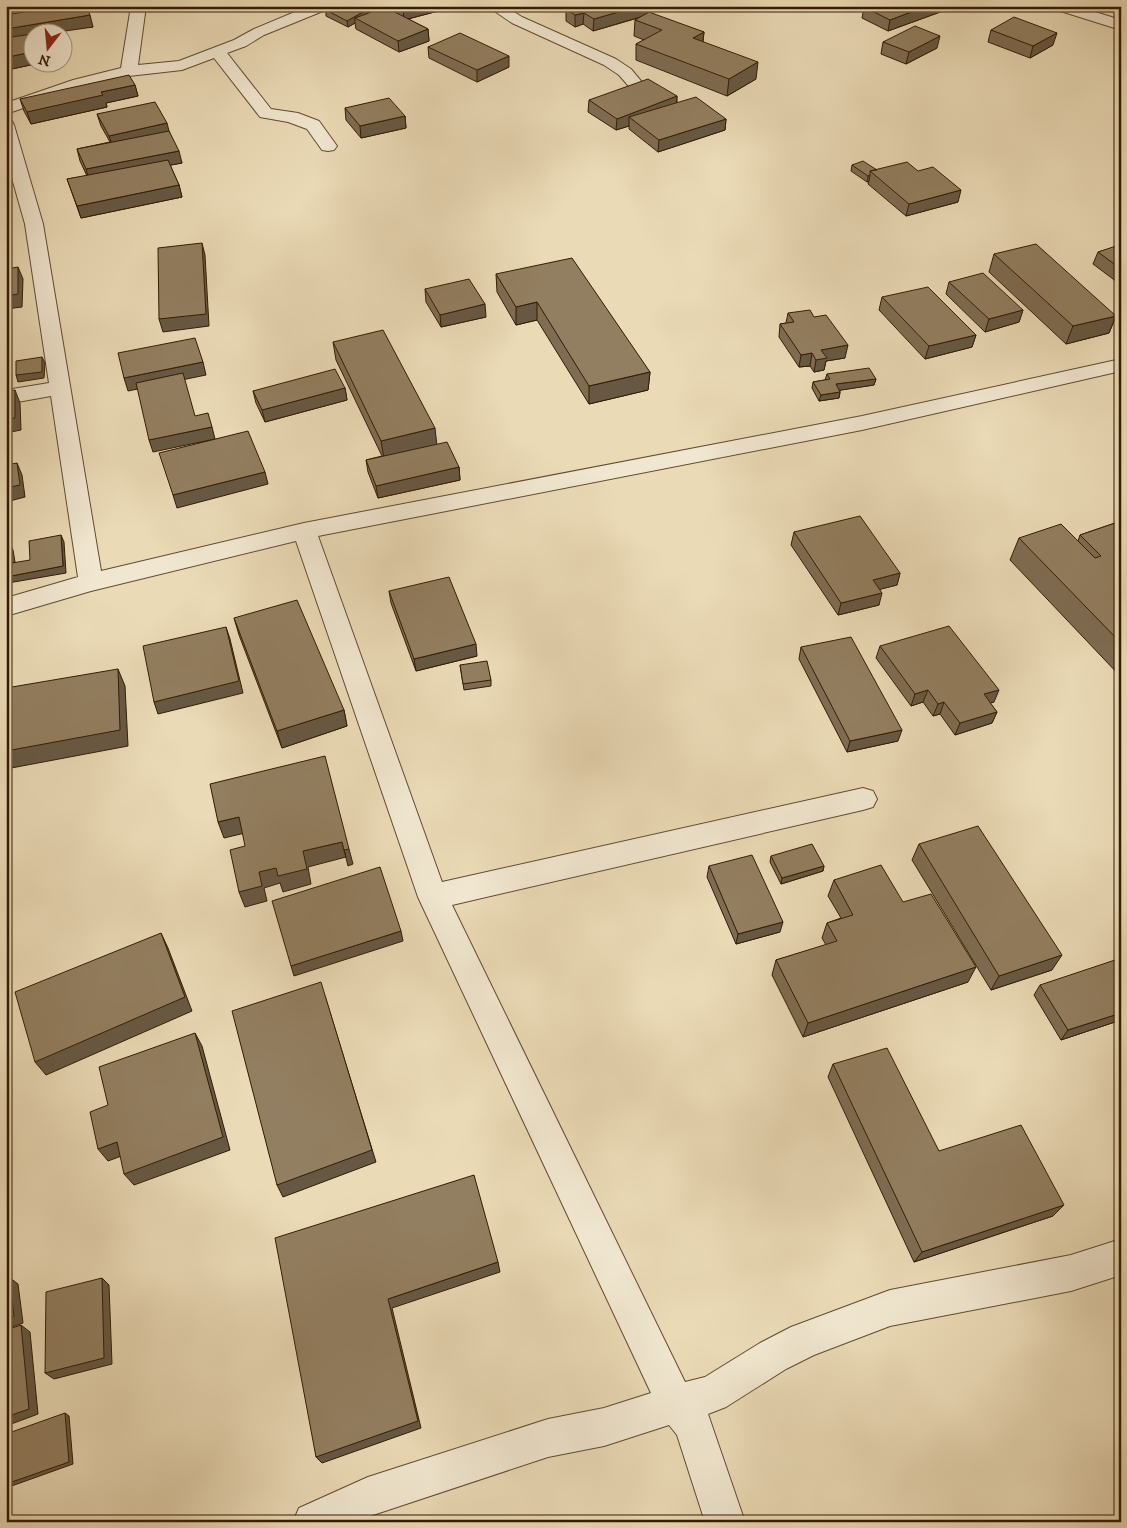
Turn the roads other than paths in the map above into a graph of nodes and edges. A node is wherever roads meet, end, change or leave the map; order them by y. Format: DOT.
graph roads {
  1 [pos="139,6"];
  2 [pos="323,6"];
  3 [pos="494,6"];
  4 [pos="1059,6"];
  5 [pos="1121,26"];
  6 [pos="217,51"];
  7 [pos="129,71"];
  8 [pos="638,87"];
  9 [pos="6,110"];
  10 [pos="6,125"];
  11 [pos="328,146"];
  12 [pos="1121,365"];
  13 [pos="59,388"];
  14 [pos="6,397"];
  15 [pos="304,531"];
  16 [pos="90,582"];
  17 [pos="6,607"];
  18 [pos="864,799"];
  19 [pos="433,897"];
  20 [pos="1121,1257"];
  21 [pos="676,1404"];
  22 [pos="313,1522"];
  23 [pos="725,1522"];
  1 -- 7 [label="street"];
  2 -- 6 [label="street"];
  3 -- 8 [label="street"];
  4 -- 5 [label="street"];
  6 -- 7 [label="street"];
  6 -- 11 [label="street"];
  7 -- 9 [label="street"];
  10 -- 13 [label="street"];
  12 -- 15 [label="street"];
  13 -- 14 [label="street"];
  13 -- 16 [label="street"];
  15 -- 16 [label="street"];
  15 -- 19 [label="street"];
  16 -- 17 [label="street"];
  18 -- 19 [label="street"];
  19 -- 21 [label="street"];
  20 -- 21 [label="street"];
  21 -- 22 [label="street"];
  21 -- 23 [label="street"];
}
